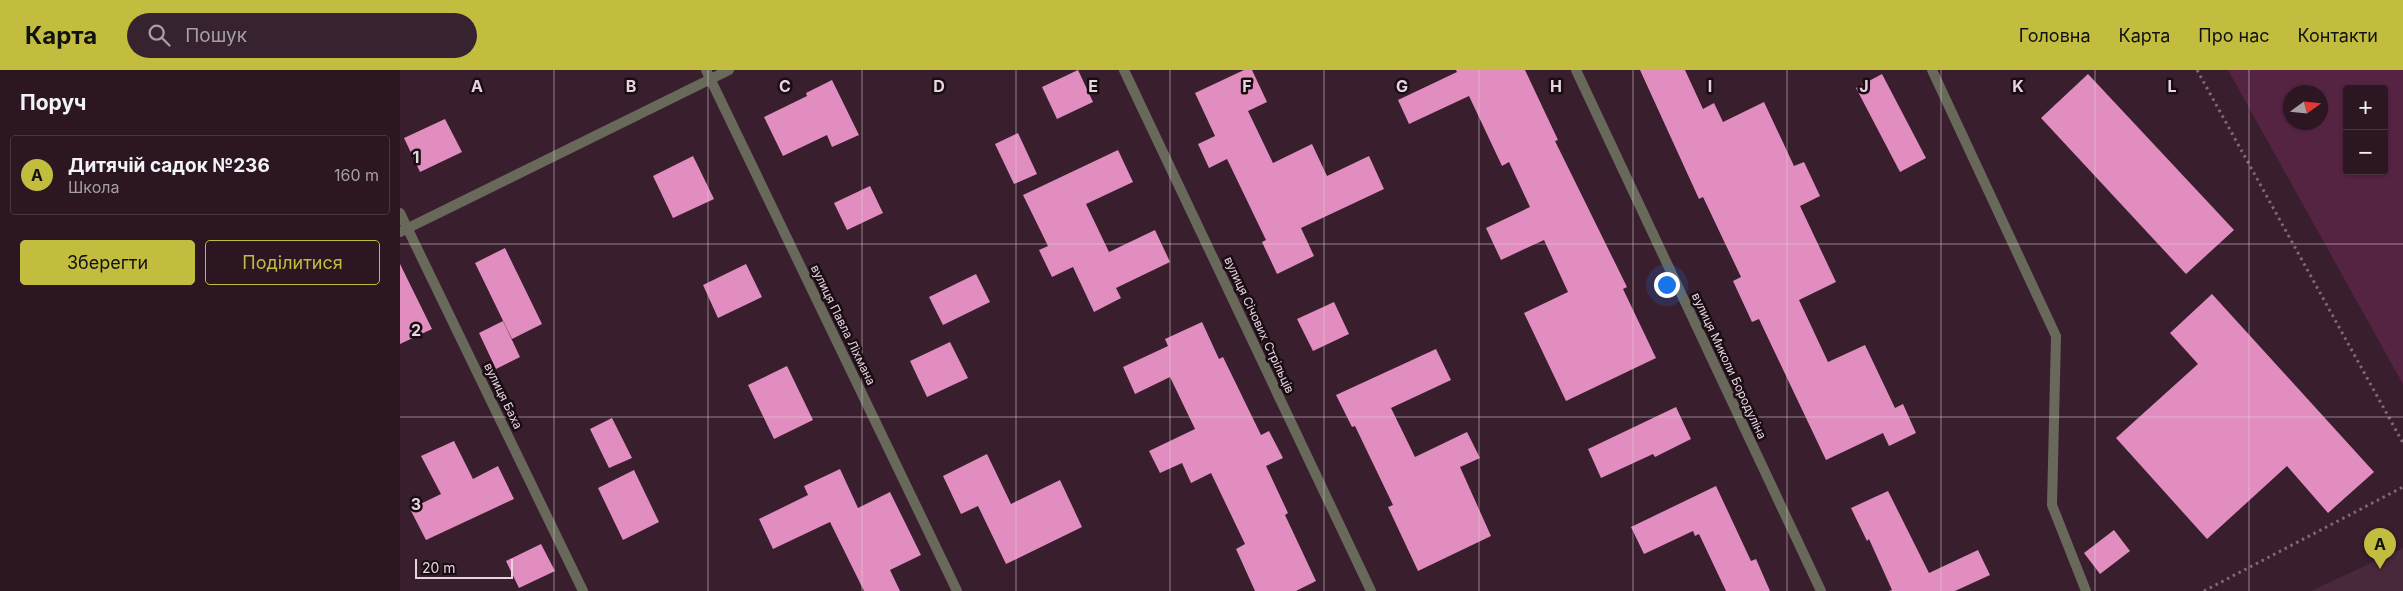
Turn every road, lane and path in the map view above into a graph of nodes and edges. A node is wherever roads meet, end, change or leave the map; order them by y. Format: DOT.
graph roads {
  1 [pos="729,70"];
  2 [pos="1124,70"];
  3 [pos="1576,70"];
  4 [pos="1932,70"];
  5 [pos="2196,70"];
  6 [pos="708,75"];
  7 [pos="400,213"];
  8 [pos="404,230"];
  9 [pos="2403,443"];
  10 [pos="2403,487"];
  11 [pos="583,591"];
  12 [pos="957,591"];
  13 [pos="1370,591"];
  14 [pos="1821,591"];
  15 [pos="2086,591"];
  16 [pos="2204,591"];
  1 -- 6 [label="street"];
  2 -- 13 [label="street, вулиця Січових Стрільців"];
  3 -- 14 [label="street, вулиця Миколи Бородуліна"];
  4 -- 15 [label="street"];
  5 -- 9 [label="path"];
  6 -- 8 [label="street"];
  6 -- 12 [label="street, вулиця Павла Ліхмана"];
  7 -- 8 [label="street, вулиця Баха"];
  8 -- 11 [label="street, вулиця Баха"];
  10 -- 16 [label="path"];
}
